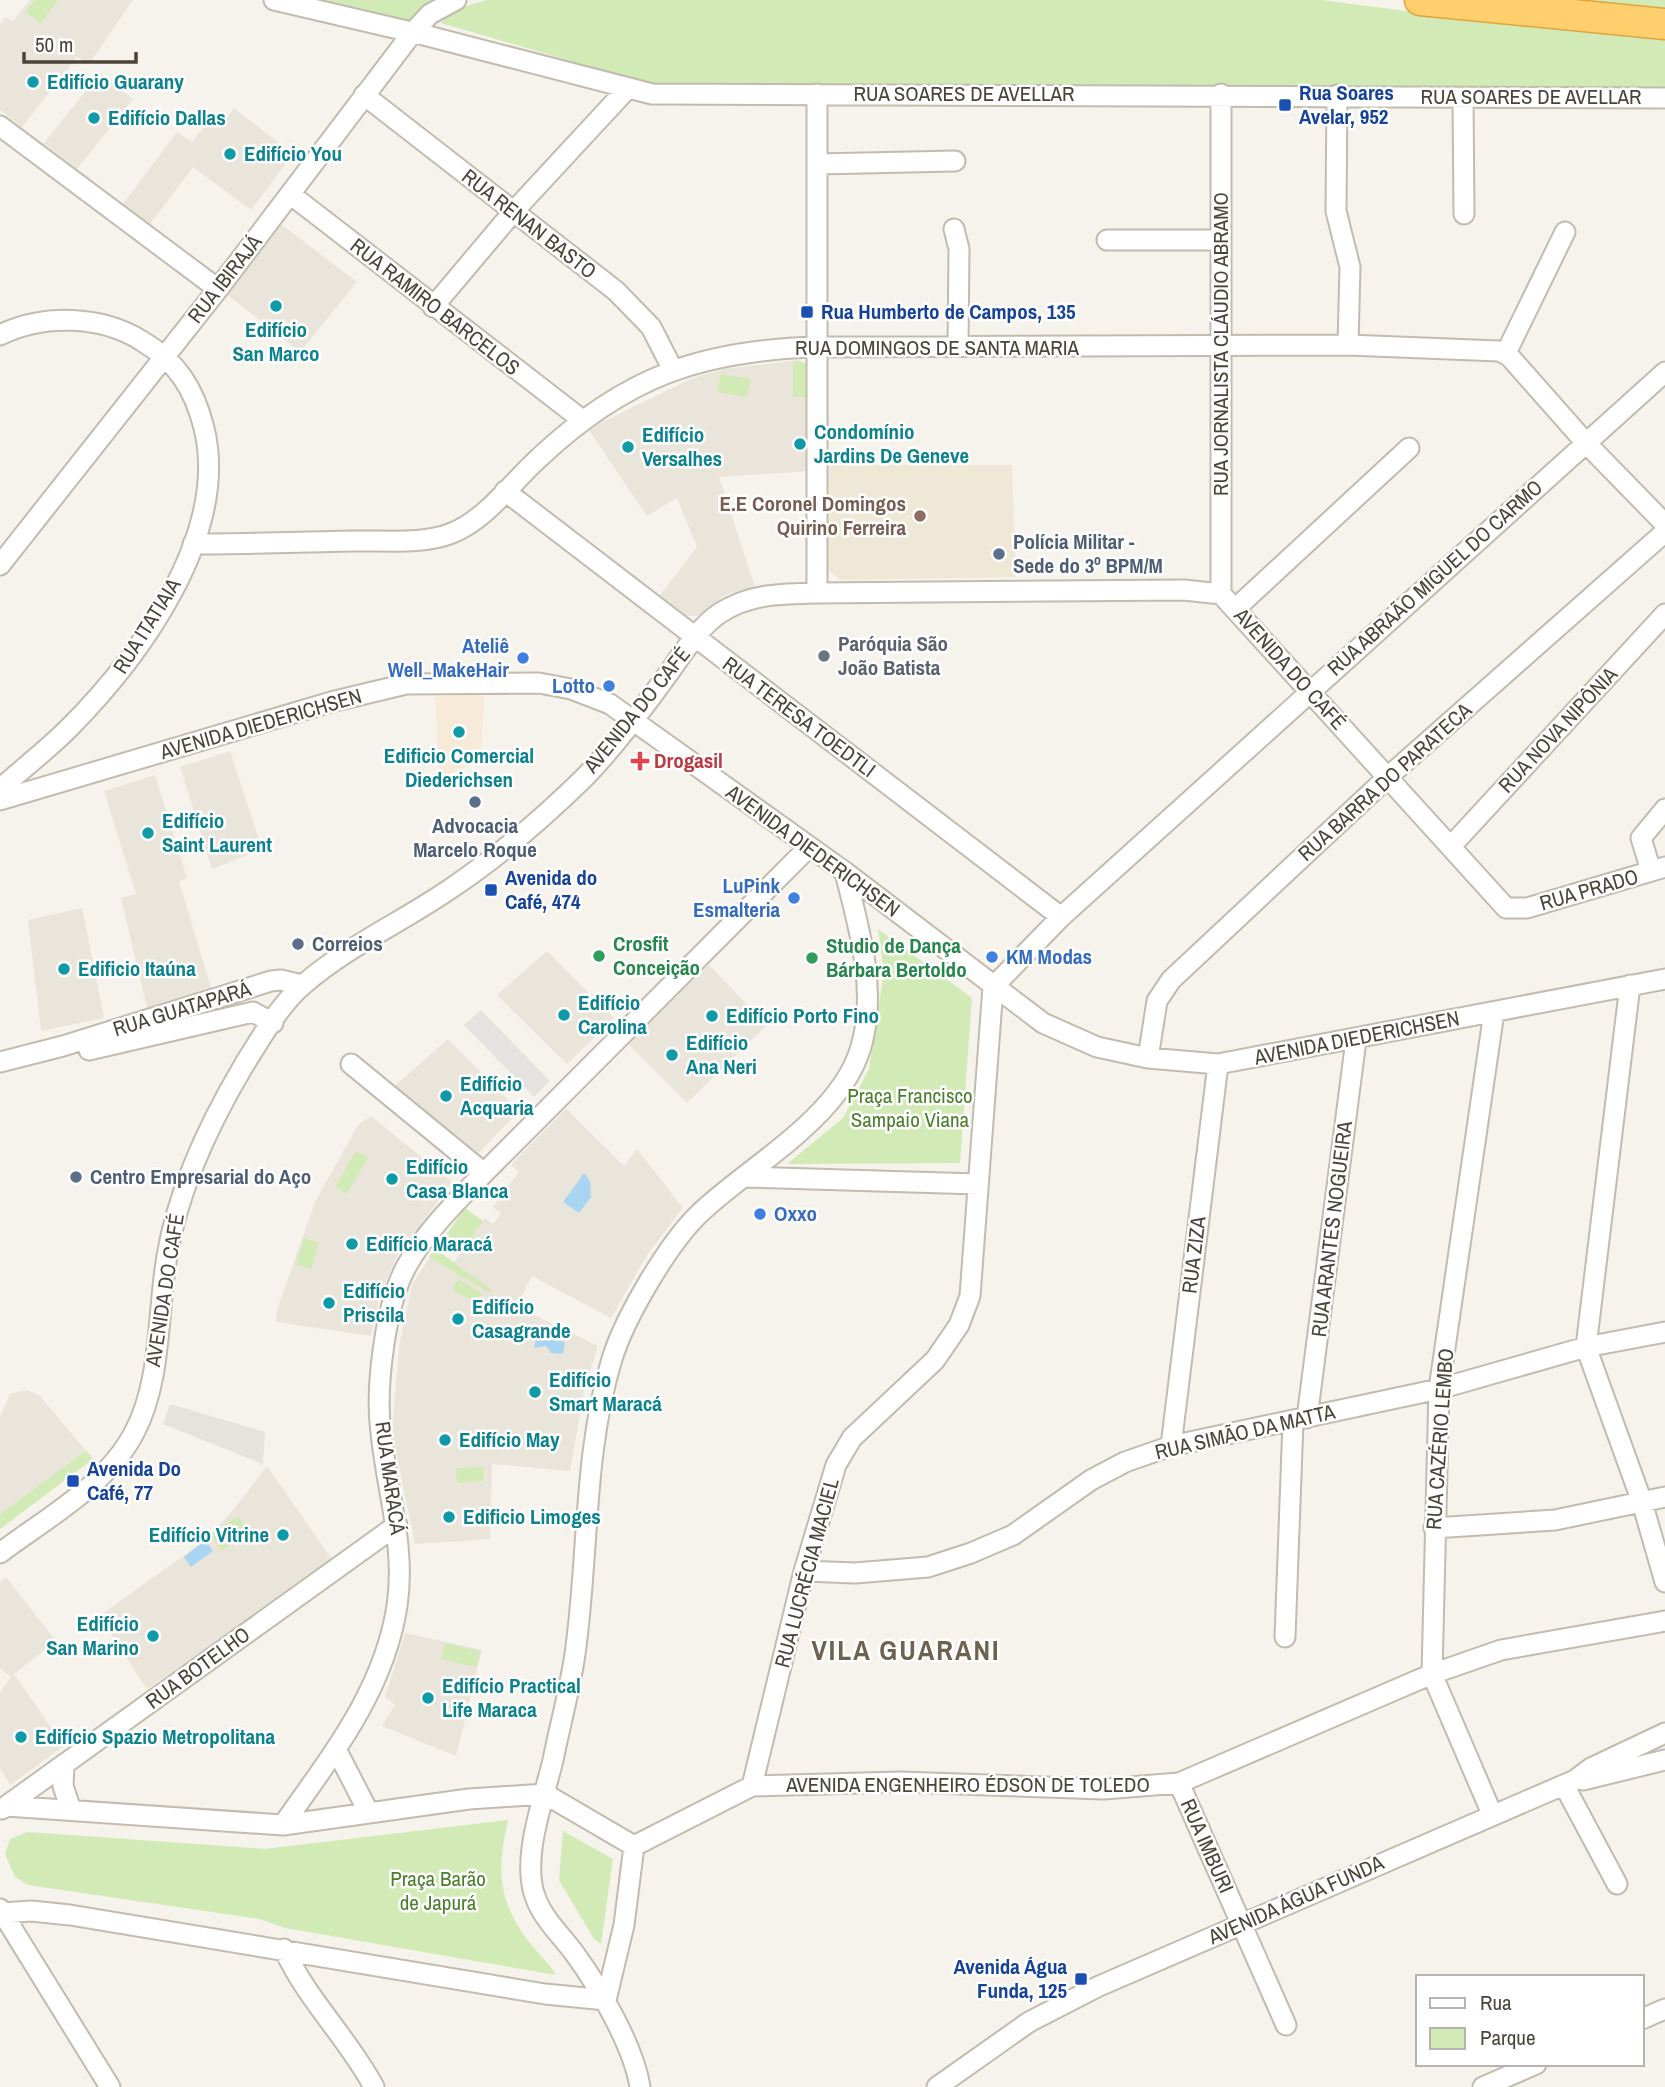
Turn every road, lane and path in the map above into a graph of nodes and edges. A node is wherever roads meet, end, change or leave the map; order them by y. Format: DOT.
graph roads {
  1 [pos="274,0"];
  2 [pos="456,0"];
  3 [pos="1420,0"];
  4 [pos="1665,24"];
  5 [pos="413,32"];
  6 [pos="627,89"];
  7 [pos="817,94"];
  8 [pos="1222,94"];
  9 [pos="364,95"];
  10 [pos="1337,95"];
  11 [pos="1463,97"];
  12 [pos="1665,98"];
  13 [pos="0,125"];
  14 [pos="955,161"];
  15 [pos="818,164"];
  16 [pos="290,194"];
  17 [pos="513,212"];
  18 [pos="1464,214"];
  19 [pos="954,229"];
  20 [pos="1564,232"];
  21 [pos="1107,240"];
  22 [pos="1220,240"];
  23 [pos="218,289"];
  24 [pos="433,307"];
  25 [pos="0,335"];
  26 [pos="1348,345"];
  27 [pos="958,346"];
  28 [pos="817,347"];
  29 [pos="1222,348"];
  30 [pos="1506,353"];
  31 [pos="165,355"];
  32 [pos="673,370"];
  33 [pos="1665,372"];
  34 [pos="581,419"];
  35 [pos="1586,443"];
  36 [pos="1409,448"];
  37 [pos="505,491"];
  38 [pos="1665,524"];
  39 [pos="1665,533"];
  40 [pos="193,544"];
  41 [pos="0,565"];
  42 [pos="817,593"];
  43 [pos="1220,594"];
  44 [pos="1235,608"];
  45 [pos="1665,614"];
  46 [pos="695,637"];
  47 [pos="1309,692"];
  48 [pos="634,720"];
  49 [pos="1389,776"];
  50 [pos="0,789"];
  51 [pos="0,800"];
  52 [pos="1665,809"];
  53 [pos="1452,845"];
  54 [pos="809,847"];
  55 [pos="1658,869"];
  56 [pos="845,872"];
  57 [pos="1512,910"];
  58 [pos="895,911"];
  59 [pos="1061,917"];
  60 [pos="858,927"];
  61 [pos="1665,979"];
  62 [pos="302,985"];
  63 [pos="1630,985"];
  64 [pos="993,987"];
  65 [pos="1494,1012"];
  66 [pos="272,1023"];
  67 [pos="1356,1040"];
  68 [pos="63,1046"];
  69 [pos="1148,1058"];
  70 [pos="0,1062"];
  71 [pos="351,1064"];
  72 [pos="1218,1064"];
  73 [pos="484,1173"];
  74 [pos="744,1177"];
  75 [pos="978,1184"];
  76 [pos="1665,1332"];
  77 [pos="1586,1347"];
  78 [pos="1439,1389"];
  79 [pos="1300,1420"];
  80 [pos="1171,1446"];
  81 [pos="1665,1497"];
  82 [pos="1642,1502"];
  83 [pos="397,1525"];
  84 [pos="1434,1528"];
  85 [pos="0,1553"];
  86 [pos="804,1571"];
  87 [pos="1665,1583"];
  88 [pos="1665,1621"];
  89 [pos="1285,1636"];
  90 [pos="1432,1674"];
  91 [pos="1665,1732"];
  92 [pos="336,1749"];
  93 [pos="1665,1760"];
  94 [pos="64,1764"];
  95 [pos="1569,1782"];
  96 [pos="1179,1783"];
  97 [pos="752,1786"];
  98 [pos="545,1794"];
  99 [pos="3,1808"];
  100 [pos="71,1810"];
  101 [pos="369,1813"];
  102 [pos="1492,1814"];
  103 [pos="283,1825"];
  104 [pos="634,1846"];
  105 [pos="1617,1884"];
  106 [pos="1,1911"];
  107 [pos="1241,1925"];
  108 [pos="284,1949"];
  109 [pos="606,2000"];
  110 [pos="1665,2009"];
  111 [pos="1644,2018"];
  112 [pos="1286,2025"];
  113 [pos="1531,2066"];
  114 [pos="110,2087"];
  115 [pos="374,2087"];
  116 [pos="640,2087"];
  117 [pos="937,2087"];
  118 [pos="1483,2087"];
  1 -- 5 [label="street, RUA SOARES DE AVELLAR"];
  2 -- 5 [label="street, RUA IBIRAJÁ"];
  3 -- 4 [label="highway"];
  5 -- 6 [label="street, RUA SOARES DE AVELLAR"];
  5 -- 9 [label="street, RUA IBIRAJÁ"];
  6 -- 7 [label="street, RUA SOARES DE AVELLAR"];
  6 -- 17 [label="street"];
  7 -- 8 [label="street, RUA SOARES DE AVELLAR"];
  7 -- 15 [label="street"];
  8 -- 10 [label="street, RUA SOARES DE AVELLAR"];
  8 -- 22 [label="street, RUA JORNALISTA CLÁUDIO ABRAMO"];
  9 -- 16 [label="street, RUA IBIRAJÁ"];
  9 -- 17 [label="street, RUA RENAN BASTO"];
  10 -- 11 [label="street, RUA SOARES DE AVELLAR"];
  10 -- 26 [label="street"];
  11 -- 12 [label="street, RUA SOARES DE AVELLAR"];
  11 -- 18 [label="street"];
  13 -- 23 [label="street"];
  14 -- 15 [label="street"];
  15 -- 28 [label="street"];
  16 -- 23 [label="street, RUA IBIRAJÁ"];
  16 -- 24 [label="street, RUA RAMIRO BARCELOS"];
  17 -- 24 [label="street"];
  17 -- 32 [label="street, RUA RENAN BASTO"];
  19 -- 27 [label="street"];
  20 -- 30 [label="street"];
  21 -- 22 [label="street"];
  22 -- 29 [label="street, RUA JORNALISTA CLÁUDIO ABRAMO"];
  23 -- 31 [label="street, RUA IBIRAJÁ"];
  24 -- 34 [label="street, RUA RAMIRO BARCELOS"];
  25 -- 31 [label="street, RUA ITATIAIA"];
  26 -- 29 [label="street, RUA DOMINGOS DE SANTA MARIA"];
  26 -- 30 [label="street, RUA DOMINGOS DE SANTA MARIA"];
  27 -- 28 [label="street, RUA DOMINGOS DE SANTA MARIA"];
  27 -- 29 [label="street, RUA DOMINGOS DE SANTA MARIA"];
  28 -- 32 [label="street, RUA DOMINGOS DE SANTA MARIA"];
  28 -- 42 [label="street"];
  29 -- 43 [label="street, RUA JORNALISTA CLÁUDIO ABRAMO"];
  30 -- 35 [label="street"];
  31 -- 40 [label="street, RUA ITATIAIA"];
  31 -- 41 [label="street, RUA IBIRAJÁ"];
  32 -- 34 [label="street, RUA DOMINGOS DE SANTA MARIA"];
  33 -- 35 [label="street, RUA ABRAÃO MIGUEL DO CARMO"];
  34 -- 37 [label="street, RUA DOMINGOS DE SANTA MARIA"];
  35 -- 38 [label="street"];
  35 -- 47 [label="street, RUA ABRAÃO MIGUEL DO CARMO"];
  36 -- 44 [label="street"];
  37 -- 40 [label="street, RUA DOMINGOS DE SANTA MARIA"];
  37 -- 46 [label="street, RUA TERESA TOEDTLI"];
  39 -- 49 [label="street, RUA BARRA DO PARATECA"];
  40 -- 50 [label="street, RUA ITATIAIA"];
  42 -- 43 [label="street, AVENIDA DO CAFÉ"];
  42 -- 46 [label="street, AVENIDA DO CAFÉ"];
  43 -- 44 [label="street, AVENIDA DO CAFÉ"];
  44 -- 47 [label="street, AVENIDA DO CAFÉ"];
  45 -- 53 [label="street, RUA NOVA NIPÔNIA"];
  46 -- 48 [label="street, AVENIDA DO CAFÉ"];
  46 -- 59 [label="street, RUA TERESA TOEDTLI"];
  47 -- 49 [label="street, AVENIDA DO CAFÉ"];
  47 -- 59 [label="street, RUA ABRAÃO MIGUEL DO CARMO"];
  48 -- 51 [label="street, AVENIDA DIEDERICHSEN"];
  48 -- 54 [label="street, AVENIDA DIEDERICHSEN"];
  48 -- 62 [label="street, AVENIDA DO CAFÉ"];
  49 -- 53 [label="street, AVENIDA DO CAFÉ"];
  49 -- 69 [label="street, RUA BARRA DO PARATECA"];
  52 -- 55 [label="street"];
  53 -- 57 [label="street, AVENIDA DO CAFÉ"];
  54 -- 56 [label="street, AVENIDA DIEDERICHSEN"];
  54 -- 73 [label="street, RUA MARACÁ"];
  55 -- 57 [label="street, RUA PRADO"];
  56 -- 58 [label="street, AVENIDA DIEDERICHSEN"];
  56 -- 60 [label="street"];
  58 -- 60 [label="street"];
  58 -- 64 [label="street, AVENIDA DIEDERICHSEN"];
  59 -- 64 [label="street, RUA ABRAÃO MIGUEL DO CARMO"];
  60 -- 74 [label="street"];
  61 -- 63 [label="street, AVENIDA DIEDERICHSEN"];
  62 -- 66 [label="street, AVENIDA DO CAFÉ"];
  62 -- 68 [label="street, RUA GUATAPARÁ"];
  63 -- 65 [label="street, AVENIDA DIEDERICHSEN"];
  63 -- 77 [label="street"];
  64 -- 69 [label="street, AVENIDA DIEDERICHSEN"];
  64 -- 75 [label="street, RUA LUCRÉCIA MACIEL"];
  65 -- 67 [label="street, AVENIDA DIEDERICHSEN"];
  65 -- 78 [label="street, RUA CAZÉRIO LEMBO"];
  66 -- 68 [label="street, RUA GUATAPARÁ"];
  66 -- 85 [label="street, AVENIDA DO CAFÉ"];
  67 -- 72 [label="street, AVENIDA DIEDERICHSEN"];
  67 -- 79 [label="street, RUA ARANTES NOGUEIRA"];
  68 -- 70 [label="street, RUA GUATAPARÁ"];
  69 -- 72 [label="street, AVENIDA DIEDERICHSEN"];
  71 -- 73 [label="street"];
  72 -- 80 [label="street, RUA ZIZA"];
  73 -- 83 [label="street, RUA MARACÁ"];
  74 -- 75 [label="street"];
  74 -- 98 [label="street"];
  75 -- 86 [label="street, RUA LUCRÉCIA MACIEL"];
  76 -- 77 [label="street, RUA SIMÃO DA MATTA"];
  77 -- 78 [label="street, RUA SIMÃO DA MATTA"];
  77 -- 82 [label="street"];
  78 -- 79 [label="street, RUA SIMÃO DA MATTA"];
  78 -- 84 [label="street, RUA CAZÉRIO LEMBO"];
  79 -- 80 [label="street, RUA SIMÃO DA MATTA"];
  79 -- 89 [label="street, RUA ARANTES NOGUEIRA"];
  80 -- 86 [label="street, RUA SIMÃO DA MATTA"];
  81 -- 82 [label="street"];
  82 -- 84 [label="street"];
  82 -- 87 [label="street"];
  83 -- 92 [label="street, RUA MARACÁ"];
  83 -- 94 [label="street, RUA BOTELHO"];
  84 -- 90 [label="street, RUA CAZÉRIO LEMBO"];
  86 -- 97 [label="street, RUA LUCRÉCIA MACIEL"];
  88 -- 90 [label="street, AVENIDA ENGENHEIRO ÉDSON DE TOLEDO"];
  90 -- 96 [label="street, AVENIDA ENGENHEIRO ÉDSON DE TOLEDO"];
  90 -- 102 [label="street, RUA CAZÉRIO LEMBO"];
  91 -- 95 [label="street, AVENIDA ÁGUA FUNDA"];
  92 -- 101 [label="street"];
  92 -- 103 [label="street, RUA MARACÁ"];
  93 -- 95 [label="street"];
  94 -- 99 [label="street, RUA BOTELHO"];
  94 -- 100 [label="street"];
  95 -- 102 [label="street, AVENIDA ÁGUA FUNDA"];
  95 -- 105 [label="street"];
  96 -- 97 [label="street, AVENIDA ENGENHEIRO ÉDSON DE TOLEDO"];
  96 -- 107 [label="street, RUA IMBURI"];
  97 -- 104 [label="street, AVENIDA ENGENHEIRO ÉDSON DE TOLEDO"];
  98 -- 101 [label="street"];
  98 -- 104 [label="street"];
  98 -- 109 [label="street"];
  99 -- 100 [label="street"];
  100 -- 103 [label="street"];
  101 -- 103 [label="street"];
  102 -- 107 [label="street, AVENIDA ÁGUA FUNDA"];
  104 -- 109 [label="street"];
  106 -- 108 [label="street"];
  106 -- 114 [label="street"];
  107 -- 112 [label="street, RUA IMBURI"];
  107 -- 117 [label="street, AVENIDA ÁGUA FUNDA"];
  108 -- 109 [label="street"];
  108 -- 115 [label="street"];
  109 -- 116 [label="street"];
  110 -- 111 [label="street"];
  113 -- 118 [label="street"];
}
